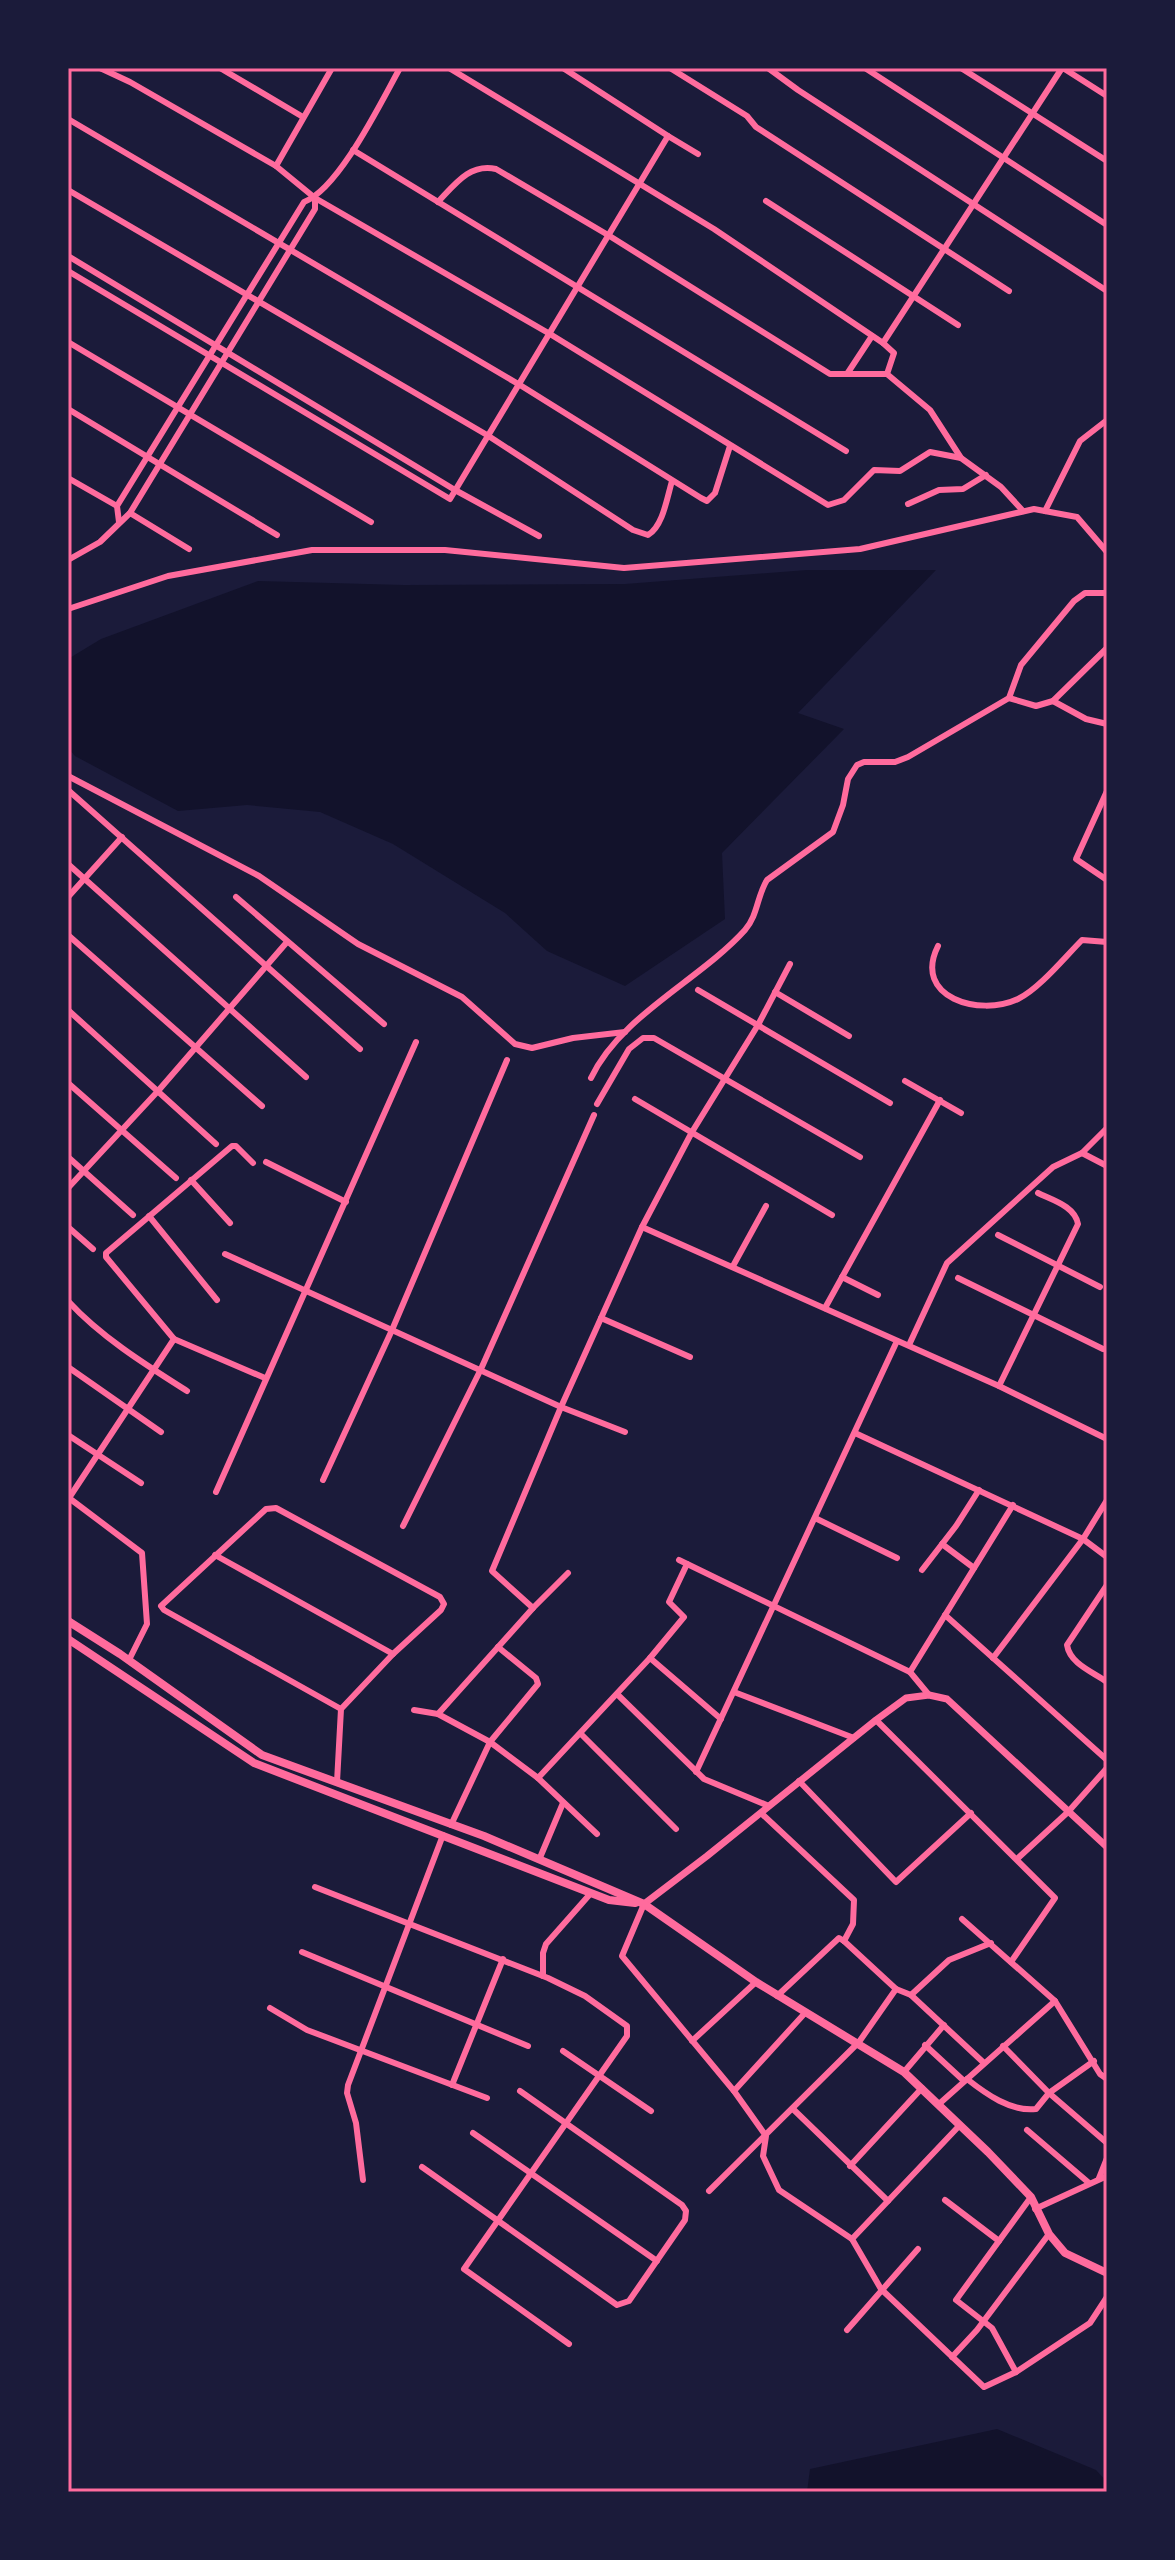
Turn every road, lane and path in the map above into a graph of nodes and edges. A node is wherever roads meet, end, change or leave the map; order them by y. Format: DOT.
graph roads {
  1 [pos="100,68"];
  2 [pos="220,68"];
  3 [pos="400,68"];
  4 [pos="449,68"];
  5 [pos="563,68"];
  6 [pos="670,68"];
  7 [pos="768,68"];
  8 [pos="865,68"];
  9 [pos="961,68"];
  10 [pos="1062,68"];
  11 [pos="330,69"];
  12 [pos="1107,96"];
  13 [pos="1032,113"];
  14 [pos="303,117"];
  15 [pos="68,119"];
  16 [pos="668,136"];
  17 [pos="353,150"];
  18 [pos="698,154"];
  19 [pos="1004,157"];
  20 [pos="1107,161"];
  21 [pos="276,166"];
  22 [pos="640,182"];
  23 [pos="68,190"];
  24 [pos="315,198"];
  25 [pos="766,201"];
  26 [pos="438,202"];
  27 [pos="973,204"];
  28 [pos="1107,225"];
  29 [pos="608,235"];
  30 [pos="279,243"];
  31 [pos="944,249"];
  32 [pos="291,250"];
  33 [pos="68,256"];
  34 [pos="68,271"];
  35 [pos="577,287"];
  36 [pos="1009,291"];
  37 [pos="1107,291"];
  38 [pos="247,295"];
  39 [pos="912,297"];
  40 [pos="258,301"];
  41 [pos="958,325"];
  42 [pos="550,334"];
  43 [pos="872,336"];
  44 [pos="68,342"];
  45 [pos="883,343"];
  46 [pos="216,345"];
  47 [pos="228,352"];
  48 [pos="210,356"];
  49 [pos="221,362"];
  50 [pos="847,374"];
  51 [pos="887,374"];
  52 [pos="520,385"];
  53 [pos="178,407"];
  54 [pos="68,409"];
  55 [pos="190,414"];
  56 [pos="1107,420"];
  57 [pos="487,435"];
  58 [pos="730,446"];
  59 [pos="846,451"];
  60 [pos="148,456"];
  61 [pos="961,458"];
  62 [pos="160,464"];
  63 [pos="986,475"];
  64 [pos="68,478"];
  65 [pos="672,481"];
  66 [pos="455,490"];
  67 [pos="908,504"];
  68 [pos="117,506"];
  69 [pos="1023,511"];
  70 [pos="1045,511"];
  71 [pos="130,513"];
  72 [pos="119,522"];
  73 [pos="371,522"];
  74 [pos="277,535"];
  75 [pos="539,536"];
  76 [pos="189,549"];
  77 [pos="68,550"];
  78 [pos="1107,552"];
  79 [pos="76,555"];
  80 [pos="68,560"];
  81 [pos="1107,593"];
  82 [pos="68,609"];
  83 [pos="1107,648"];
  84 [pos="1009,698"];
  85 [pos="1053,701"];
  86 [pos="1107,724"];
  87 [pos="68,776"];
  88 [pos="68,790"];
  89 [pos="1107,791"];
  90 [pos="122,837"];
  91 [pos="68,864"];
  92 [pos="84,878"];
  93 [pos="1107,880"];
  94 [pos="68,897"];
  95 [pos="236,897"];
  96 [pos="68,935"];
  97 [pos="1106,938"];
  98 [pos="287,942"];
  99 [pos="938,946"];
  100 [pos="790,964"];
  101 [pos="266,967"];
  102 [pos="698,990"];
  103 [pos="775,992"];
  104 [pos="230,1008"];
  105 [pos="68,1010"];
  106 [pos="384,1024"];
  107 [pos="758,1025"];
  108 [pos="625,1032"];
  109 [pos="849,1036"];
  110 [pos="416,1042"];
  111 [pos="195,1047"];
  112 [pos="360,1049"];
  113 [pos="507,1060"];
  114 [pos="306,1077"];
  115 [pos="591,1078"];
  116 [pos="724,1080"];
  117 [pos="905,1081"];
  118 [pos="68,1083"];
  119 [pos="158,1091"];
  120 [pos="635,1099"];
  121 [pos="940,1100"];
  122 [pos="890,1103"];
  123 [pos="597,1104"];
  124 [pos="262,1106"];
  125 [pos="961,1113"];
  126 [pos="594,1115"];
  127 [pos="1107,1128"];
  128 [pos="121,1131"];
  129 [pos="692,1132"];
  130 [pos="216,1144"];
  131 [pos="1082,1153"];
  132 [pos="68,1157"];
  133 [pos="860,1157"];
  134 [pos="266,1162"];
  135 [pos="253,1163"];
  136 [pos="1107,1166"];
  137 [pos="84,1171"];
  138 [pos="176,1178"];
  139 [pos="191,1180"];
  140 [pos="68,1188"];
  141 [pos="1038,1193"];
  142 [pos="346,1202"];
  143 [pos="766,1206"];
  144 [pos="133,1215"];
  145 [pos="832,1215"];
  146 [pos="149,1216"];
  147 [pos="230,1223"];
  148 [pos="68,1227"];
  149 [pos="642,1227"];
  150 [pos="998,1235"];
  151 [pos="93,1249"];
  152 [pos="225,1254"];
  153 [pos="1058,1265"];
  154 [pos="733,1266"];
  155 [pos="842,1277"];
  156 [pos="958,1278"];
  157 [pos="1100,1287"];
  158 [pos="306,1292"];
  159 [pos="878,1295"];
  160 [pos="217,1300"];
  161 [pos="68,1301"];
  162 [pos="825,1308"];
  163 [pos="1033,1314"];
  164 [pos="601,1318"];
  165 [pos="392,1330"];
  166 [pos="174,1339"];
  167 [pos="897,1341"];
  168 [pos="909,1345"];
  169 [pos="1103,1349"];
  170 [pos="690,1357"];
  171 [pos="68,1367"];
  172 [pos="481,1369"];
  173 [pos="154,1370"];
  174 [pos="265,1378"];
  175 [pos="999,1386"];
  176 [pos="187,1391"];
  177 [pos="561,1407"];
  178 [pos="128,1409"];
  179 [pos="161,1432"];
  180 [pos="625,1432"];
  181 [pos="855,1433"];
  182 [pos="68,1435"];
  183 [pos="1107,1439"];
  184 [pos="97,1455"];
  185 [pos="323,1480"];
  186 [pos="141,1483"];
  187 [pos="979,1490"];
  188 [pos="216,1492"];
  189 [pos="1107,1500"];
  190 [pos="1013,1505"];
  191 [pos="815,1518"];
  192 [pos="403,1526"];
  193 [pos="1083,1539"];
  194 [pos="942,1544"];
  195 [pos="215,1555"];
  196 [pos="1107,1557"];
  197 [pos="897,1558"];
  198 [pos="679,1560"];
  199 [pos="687,1564"];
  200 [pos="974,1568"];
  201 [pos="922,1570"];
  202 [pos="568,1573"];
  203 [pos="1107,1585"];
  204 [pos="774,1606"];
  205 [pos="533,1608"];
  206 [pos="945,1615"];
  207 [pos="68,1621"];
  208 [pos="68,1639"];
  209 [pos="498,1647"];
  210 [pos="393,1654"];
  211 [pos="650,1658"];
  212 [pos="993,1658"];
  213 [pos="129,1660"];
  214 [pos="910,1672"];
  215 [pos="1107,1682"];
  216 [pos="734,1692"];
  217 [pos="617,1694"];
  218 [pos="929,1695"];
  219 [pos="341,1709"];
  220 [pos="414,1710"];
  221 [pos="438,1714"];
  222 [pos="721,1719"];
  223 [pos="876,1720"];
  224 [pos="581,1734"];
  225 [pos="854,1738"];
  226 [pos="490,1742"];
  227 [pos="1107,1760"];
  228 [pos="1107,1768"];
  229 [pos="696,1772"];
  230 [pos="538,1778"];
  231 [pos="799,1781"];
  232 [pos="337,1782"];
  233 [pos="563,1803"];
  234 [pos="769,1806"];
  235 [pos="1068,1812"];
  236 [pos="761,1813"];
  237 [pos="971,1813"];
  238 [pos="451,1825"];
  239 [pos="676,1829"];
  240 [pos="597,1834"];
  241 [pos="443,1835"];
  242 [pos="1107,1847"];
  243 [pos="1017,1859"];
  244 [pos="539,1860"];
  245 [pos="315,1887"];
  246 [pos="591,1893"];
  247 [pos="644,1904"];
  248 [pos="962,1919"];
  249 [pos="410,1923"];
  250 [pos="844,1941"];
  251 [pos="991,1943"];
  252 [pos="302,1952"];
  253 [pos="503,1959"];
  254 [pos="1011,1962"];
  255 [pos="543,1976"];
  256 [pos="756,1982"];
  257 [pos="386,1986"];
  258 [pos="896,1989"];
  259 [pos="911,1995"];
  260 [pos="777,1996"];
  261 [pos="1055,2001"];
  262 [pos="270,2008"];
  263 [pos="805,2013"];
  264 [pos="476,2024"];
  265 [pos="944,2025"];
  266 [pos="692,2041"];
  267 [pos="859,2042"];
  268 [pos="925,2045"];
  269 [pos="528,2046"];
  270 [pos="1003,2046"];
  271 [pos="361,2050"];
  272 [pos="563,2051"];
  273 [pos="1094,2061"];
  274 [pos="984,2063"];
  275 [pos="904,2072"];
  276 [pos="599,2076"];
  277 [pos="1107,2079"];
  278 [pos="966,2080"];
  279 [pos="452,2085"];
  280 [pos="922,2088"];
  281 [pos="520,2091"];
  282 [pos="734,2091"];
  283 [pos="1049,2093"];
  284 [pos="487,2098"];
  285 [pos="939,2104"];
  286 [pos="793,2109"];
  287 [pos="651,2111"];
  288 [pos="566,2123"];
  289 [pos="959,2126"];
  290 [pos="1027,2130"];
  291 [pos="473,2133"];
  292 [pos="766,2136"];
  293 [pos="1107,2143"];
  294 [pos="1107,2158"];
  295 [pos="850,2166"];
  296 [pos="422,2167"];
  297 [pos="530,2174"];
  298 [pos="1107,2176"];
  299 [pos="1099,2178"];
  300 [pos="363,2180"];
  301 [pos="1089,2183"];
  302 [pos="709,2191"];
  303 [pos="1031,2197"];
  304 [pos="945,2200"];
  305 [pos="888,2201"];
  306 [pos="1035,2209"];
  307 [pos="496,2221"];
  308 [pos="1049,2234"];
  309 [pos="852,2239"];
  310 [pos="999,2241"];
  311 [pos="918,2249"];
  312 [pos="657,2261"];
  313 [pos="1107,2273"];
  314 [pos="881,2289"];
  315 [pos="1107,2297"];
  316 [pos="983,2321"];
  317 [pos="847,2330"];
  318 [pos="569,2344"];
  319 [pos="952,2357"];
  320 [pos="1016,2372"];
  1 -- 21 [label="street"];
  2 -- 14 [label="street"];
  3 -- 17 [label="street"];
  4 -- 22 [label="street"];
  5 -- 16 [label="street"];
  6 -- 31 [label="street"];
  7 -- 27 [label="street"];
  8 -- 19 [label="street"];
  9 -- 13 [label="street"];
  10 -- 12 [label="street"];
  10 -- 13 [label="street"];
  11 -- 14 [label="street"];
  13 -- 19 [label="street"];
  13 -- 20 [label="street"];
  14 -- 21 [label="street"];
  15 -- 30 [label="street"];
  16 -- 18 [label="street"];
  16 -- 22 [label="street"];
  17 -- 24 [label="street"];
  17 -- 26 [label="street"];
  19 -- 27 [label="street"];
  19 -- 28 [label="street"];
  21 -- 24 [label="street"];
  22 -- 29 [label="street"];
  22 -- 43 [label="street"];
  23 -- 38 [label="street"];
  24 -- 30 [label="street"];
  24 -- 32 [label="street"];
  24 -- 42 [label="street"];
  25 -- 39 [label="street"];
  26 -- 29 [label="street"];
  26 -- 35 [label="street"];
  27 -- 31 [label="street"];
  27 -- 37 [label="street"];
  29 -- 35 [label="street"];
  29 -- 50 [label="street"];
  30 -- 32 [label="street"];
  30 -- 38 [label="street"];
  31 -- 36 [label="street"];
  31 -- 39 [label="street"];
  32 -- 40 [label="street"];
  32 -- 52 [label="street"];
  33 -- 46 [label="street"];
  34 -- 48 [label="street"];
  35 -- 42 [label="street"];
  35 -- 59 [label="street"];
  38 -- 40 [label="street"];
  38 -- 46 [label="street"];
  39 -- 41 [label="street"];
  39 -- 45 [label="street"];
  40 -- 47 [label="street"];
  40 -- 57 [label="street"];
  42 -- 52 [label="street"];
  42 -- 58 [label="street"];
  43 -- 45 [label="street"];
  43 -- 50 [label="street"];
  44 -- 53 [label="street"];
  45 -- 51 [label="street"];
  46 -- 47 [label="street"];
  46 -- 48 [label="street"];
  47 -- 49 [label="street"];
  47 -- 66 [label="street"];
  48 -- 49 [label="street"];
  48 -- 53 [label="street"];
  49 -- 55 [label="street"];
  49 -- 66 [label="street"];
  50 -- 51 [label="street"];
  51 -- 61 [label="street"];
  52 -- 57 [label="street"];
  52 -- 65 [label="street"];
  53 -- 55 [label="street"];
  53 -- 60 [label="street"];
  54 -- 60 [label="street"];
  55 -- 62 [label="street"];
  55 -- 73 [label="street"];
  56 -- 70 [label="street"];
  57 -- 65 [label="street"];
  57 -- 66 [label="street"];
  58 -- 61 [label="street"];
  58 -- 65 [label="street"];
  60 -- 62 [label="street"];
  60 -- 68 [label="street"];
  61 -- 63 [label="street"];
  62 -- 71 [label="street"];
  62 -- 74 [label="street"];
  63 -- 67 [label="street"];
  63 -- 69 [label="street"];
  64 -- 68 [label="street"];
  66 -- 75 [label="street"];
  68 -- 72 [label="street"];
  69 -- 70 [label="street"];
  69 -- 82 [label="street"];
  70 -- 78 [label="street"];
  71 -- 72 [label="street"];
  71 -- 76 [label="street"];
  72 -- 79 [label="street"];
  77 -- 79 [label="street"];
  79 -- 80 [label="street"];
  81 -- 84 [label="street"];
  83 -- 85 [label="street"];
  84 -- 85 [label="street"];
  84 -- 108 [label="street"];
  85 -- 86 [label="street"];
  87 -- 108 [label="street"];
  88 -- 90 [label="street"];
  89 -- 93 [label="street"];
  90 -- 92 [label="street"];
  90 -- 101 [label="street"];
  91 -- 92 [label="street"];
  92 -- 94 [label="street"];
  92 -- 104 [label="street"];
  95 -- 98 [label="street"];
  96 -- 111 [label="street"];
  97 -- 99 [label="street"];
  98 -- 101 [label="street"];
  98 -- 106 [label="street"];
  100 -- 103 [label="street"];
  101 -- 104 [label="street"];
  101 -- 112 [label="street"];
  102 -- 107 [label="street"];
  103 -- 107 [label="street"];
  103 -- 109 [label="street"];
  104 -- 111 [label="street"];
  104 -- 114 [label="street"];
  105 -- 119 [label="street"];
  107 -- 116 [label="street"];
  107 -- 122 [label="street"];
  108 -- 115 [label="street"];
  110 -- 142 [label="street"];
  111 -- 119 [label="street"];
  111 -- 124 [label="street"];
  113 -- 165 [label="street"];
  116 -- 123 [label="street"];
  116 -- 129 [label="street"];
  116 -- 133 [label="street"];
  117 -- 121 [label="street"];
  118 -- 128 [label="street"];
  119 -- 128 [label="street"];
  119 -- 130 [label="street"];
  120 -- 129 [label="street"];
  121 -- 125 [label="street"];
  121 -- 155 [label="street"];
  126 -- 172 [label="street"];
  127 -- 131 [label="street"];
  128 -- 137 [label="street"];
  128 -- 138 [label="street"];
  129 -- 145 [label="street"];
  129 -- 149 [label="street"];
  131 -- 136 [label="street"];
  131 -- 168 [label="street"];
  132 -- 137 [label="street"];
  134 -- 142 [label="street"];
  135 -- 139 [label="street"];
  137 -- 140 [label="street"];
  137 -- 144 [label="street"];
  139 -- 146 [label="street"];
  139 -- 147 [label="street"];
  141 -- 153 [label="street"];
  142 -- 158 [label="street"];
  143 -- 154 [label="street"];
  146 -- 160 [label="street"];
  146 -- 166 [label="street"];
  148 -- 151 [label="street"];
  149 -- 154 [label="street"];
  149 -- 164 [label="street"];
  150 -- 153 [label="street"];
  152 -- 158 [label="street"];
  153 -- 157 [label="street"];
  153 -- 163 [label="street"];
  154 -- 162 [label="street"];
  155 -- 159 [label="street"];
  155 -- 162 [label="street"];
  156 -- 163 [label="street"];
  158 -- 165 [label="street"];
  158 -- 174 [label="street"];
  161 -- 173 [label="street"];
  162 -- 167 [label="street"];
  163 -- 169 [label="street"];
  163 -- 175 [label="street"];
  164 -- 170 [label="street"];
  164 -- 177 [label="street"];
  165 -- 172 [label="street"];
  165 -- 185 [label="street"];
  166 -- 173 [label="street"];
  166 -- 174 [label="street"];
  167 -- 168 [label="street"];
  167 -- 181 [label="street"];
  168 -- 175 [label="street"];
  171 -- 178 [label="street"];
  172 -- 177 [label="street"];
  172 -- 192 [label="street"];
  173 -- 176 [label="street"];
  173 -- 178 [label="street"];
  174 -- 188 [label="street"];
  175 -- 183 [label="street"];
  177 -- 180 [label="street"];
  177 -- 205 [label="street"];
  178 -- 179 [label="street"];
  178 -- 184 [label="street"];
  181 -- 187 [label="street"];
  181 -- 191 [label="street"];
  182 -- 184 [label="street"];
  184 -- 186 [label="street"];
  184 -- 213 [label="street"];
  187 -- 190 [label="street"];
  187 -- 194 [label="street"];
  189 -- 193 [label="street"];
  190 -- 193 [label="street"];
  190 -- 200 [label="street"];
  191 -- 197 [label="street"];
  191 -- 204 [label="street"];
  193 -- 196 [label="street"];
  193 -- 212 [label="street"];
  194 -- 200 [label="street"];
  194 -- 201 [label="street"];
  195 -- 210 [label="street"];
  195 -- 210 [label="street"];
  195 -- 219 [label="street"];
  198 -- 199 [label="street"];
  199 -- 204 [label="street"];
  199 -- 211 [label="street"];
  200 -- 206 [label="street"];
  202 -- 205 [label="street"];
  203 -- 215 [label="street"];
  204 -- 214 [label="street"];
  204 -- 216 [label="street"];
  205 -- 209 [label="street"];
  206 -- 212 [label="street"];
  206 -- 214 [label="street"];
  207 -- 213 [label="main road"];
  208 -- 241 [label="main road"];
  209 -- 221 [label="street"];
  209 -- 226 [label="street"];
  210 -- 219 [label="street"];
  211 -- 217 [label="street"];
  211 -- 222 [label="street"];
  212 -- 227 [label="street"];
  213 -- 232 [label="main road"];
  214 -- 218 [label="street"];
  216 -- 222 [label="street"];
  216 -- 225 [label="street"];
  217 -- 224 [label="street"];
  217 -- 229 [label="street"];
  218 -- 223 [label="street"];
  218 -- 235 [label="street"];
  219 -- 232 [label="street"];
  220 -- 221 [label="street"];
  221 -- 226 [label="street"];
  222 -- 229 [label="street"];
  223 -- 225 [label="street"];
  223 -- 237 [label="street"];
  224 -- 230 [label="street"];
  224 -- 239 [label="street"];
  225 -- 231 [label="street"];
  226 -- 230 [label="street"];
  226 -- 238 [label="street"];
  228 -- 235 [label="street"];
  229 -- 234 [label="street"];
  230 -- 233 [label="street"];
  231 -- 234 [label="street"];
  231 -- 237 [label="street"];
  232 -- 238 [label="main road"];
  233 -- 240 [label="street"];
  233 -- 244 [label="street"];
  234 -- 236 [label="street"];
  235 -- 242 [label="street"];
  235 -- 243 [label="street"];
  236 -- 247 [label="street"];
  236 -- 250 [label="street"];
  237 -- 243 [label="street"];
  238 -- 244 [label="main road"];
  241 -- 246 [label="main road"];
  241 -- 249 [label="street"];
  243 -- 254 [label="street"];
  244 -- 247 [label="main road"];
  245 -- 249 [label="street"];
  246 -- 247 [label="main road"];
  246 -- 255 [label="street"];
  247 -- 256 [label="main road"];
  247 -- 266 [label="street"];
  248 -- 251 [label="street"];
  249 -- 253 [label="street"];
  249 -- 257 [label="street"];
  250 -- 258 [label="street"];
  250 -- 260 [label="street"];
  251 -- 254 [label="street"];
  251 -- 259 [label="street"];
  252 -- 257 [label="street"];
  253 -- 255 [label="street"];
  253 -- 264 [label="street"];
  254 -- 261 [label="street"];
  255 -- 276 [label="street"];
  256 -- 260 [label="main road"];
  256 -- 266 [label="street"];
  257 -- 264 [label="street"];
  257 -- 271 [label="street"];
  258 -- 259 [label="street"];
  258 -- 267 [label="street"];
  259 -- 265 [label="street"];
  260 -- 263 [label="main road"];
  261 -- 270 [label="street"];
  261 -- 273 [label="street"];
  262 -- 271 [label="street"];
  263 -- 267 [label="main road"];
  263 -- 282 [label="street"];
  264 -- 269 [label="street"];
  264 -- 279 [label="street"];
  265 -- 268 [label="street"];
  265 -- 274 [label="street"];
  266 -- 282 [label="street"];
  267 -- 275 [label="main road"];
  267 -- 286 [label="street"];
  268 -- 275 [label="street"];
  268 -- 278 [label="street"];
  270 -- 274 [label="street"];
  270 -- 283 [label="street"];
  271 -- 279 [label="street"];
  271 -- 300 [label="street"];
  272 -- 276 [label="street"];
  273 -- 277 [label="street"];
  273 -- 283 [label="street"];
  274 -- 278 [label="street"];
  275 -- 280 [label="main road"];
  276 -- 287 [label="street"];
  276 -- 288 [label="street"];
  278 -- 283 [label="street"];
  278 -- 285 [label="street"];
  279 -- 284 [label="street"];
  280 -- 285 [label="main road"];
  280 -- 295 [label="street"];
  281 -- 288 [label="street"];
  282 -- 292 [label="street"];
  283 -- 293 [label="street"];
  285 -- 289 [label="main road"];
  286 -- 292 [label="street"];
  286 -- 295 [label="street"];
  288 -- 297 [label="street"];
  288 -- 312 [label="street"];
  289 -- 303 [label="main road"];
  289 -- 305 [label="street"];
  290 -- 301 [label="street"];
  291 -- 297 [label="street"];
  292 -- 302 [label="street"];
  292 -- 309 [label="street"];
  294 -- 299 [label="street"];
  295 -- 305 [label="street"];
  296 -- 307 [label="street"];
  297 -- 307 [label="street"];
  297 -- 312 [label="street"];
  298 -- 299 [label="street"];
  299 -- 301 [label="street"];
  301 -- 306 [label="street"];
  303 -- 306 [label="main road"];
  303 -- 310 [label="street"];
  304 -- 310 [label="street"];
  305 -- 309 [label="street"];
  306 -- 308 [label="main road"];
  307 -- 312 [label="street"];
  307 -- 318 [label="street"];
  308 -- 313 [label="main road"];
  308 -- 316 [label="street"];
  309 -- 314 [label="street"];
  310 -- 316 [label="street"];
  311 -- 314 [label="street"];
  314 -- 317 [label="street"];
  314 -- 319 [label="street"];
  315 -- 320 [label="street"];
  316 -- 319 [label="street"];
  316 -- 320 [label="street"];
  319 -- 320 [label="street"];
}
